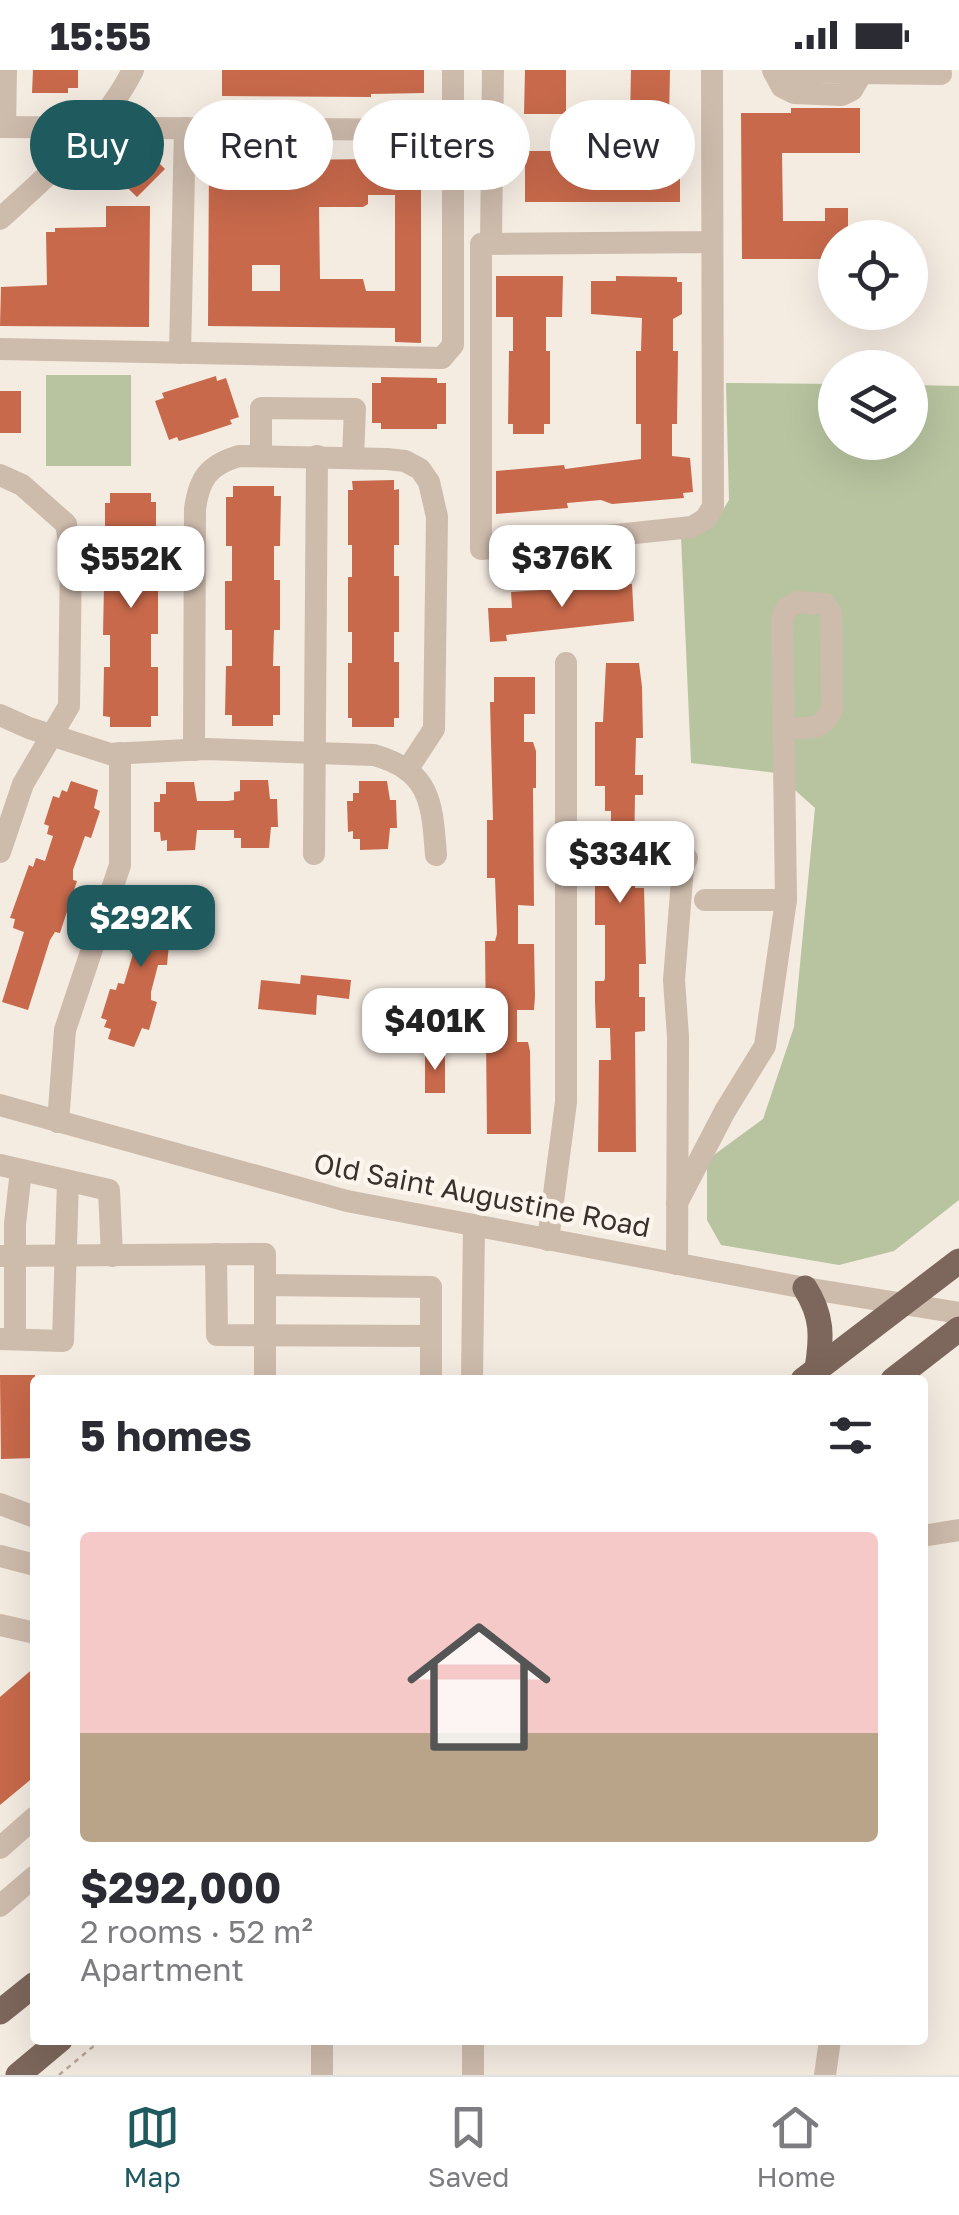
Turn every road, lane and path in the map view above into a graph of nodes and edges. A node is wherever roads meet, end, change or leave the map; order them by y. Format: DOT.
graph roads {
  1 [pos="6,70"];
  2 [pos="133,70"];
  3 [pos="453,70"];
  4 [pos="492,70"];
  5 [pos="712,70"];
  6 [pos="774,71"];
  7 [pos="941,74"];
  8 [pos="117,100"];
  9 [pos="453,100"];
  10 [pos="3,127"];
  11 [pos="30,127"];
  12 [pos="184,173"];
  13 [pos="32,190"];
  14 [pos="453,190"];
  15 [pos="0,219"];
  16 [pos="712,242"];
  17 [pos="491,243"];
  18 [pos="0,349"];
  19 [pos="180,353"];
  20 [pos="261,455"];
  21 [pos="318,456"];
  22 [pos="353,458"];
  23 [pos="0,474"];
  24 [pos="566,663"];
  25 [pos="0,715"];
  26 [pos="784,728"];
  27 [pos="50,736"];
  28 [pos="194,750"];
  29 [pos="316,753"];
  30 [pos="120,754"];
  31 [pos="407,770"];
  32 [pos="0,852"];
  33 [pos="314,854"];
  34 [pos="436,855"];
  35 [pos="687,858"];
  36 [pos="706,900"];
  37 [pos="786,900"];
  38 [pos="0,1105"];
  39 [pos="58,1122"];
  40 [pos="10,1167"];
  41 [pos="68,1180"];
  42 [pos="677,1202"];
  43 [pos="474,1226"];
  44 [pos="548,1240"];
  45 [pos="216,1254"];
  46 [pos="64,1256"];
  47 [pos="112,1256"];
  48 [pos="8,1257"];
  49 [pos="959,1260"];
  50 [pos="678,1264"];
  51 [pos="265,1285"];
  52 [pos="804,1288"];
  53 [pos="900,1303"];
  54 [pos="959,1313"];
  55 [pos="959,1329"];
  56 [pos="265,1335"];
  57 [pos="431,1336"];
  58 [pos="7,1339"];
  59 [pos="265,1375"];
  60 [pos="432,1375"];
  61 [pos="472,1375"];
  62 [pos="810,1375"];
  63 [pos="899,1375"];
  64 [pos="0,1504"];
  65 [pos="30,1515"];
  66 [pos="959,1530"];
  67 [pos="928,1535"];
  68 [pos="0,1556"];
  69 [pos="30,1564"];
  70 [pos="0,1624"];
  71 [pos="30,1631"];
  72 [pos="30,1821"];
  73 [pos="0,1848"];
  74 [pos="30,1880"];
  75 [pos="0,1906"];
  76 [pos="30,1988"];
  77 [pos="0,2012"];
  78 [pos="54,2045"];
  79 [pos="94,2045"];
  80 [pos="322,2045"];
  81 [pos="473,2045"];
  82 [pos="829,2045"];
  83 [pos="18,2075"];
  84 [pos="59,2075"];
  85 [pos="322,2075"];
  86 [pos="473,2075"];
  87 [pos="824,2075"];
  1 -- 10 [label="street"];
  2 -- 8 [label="street"];
  3 -- 9 [label="street"];
  4 -- 17 [label="street"];
  5 -- 16 [label="street"];
  6 -- 7 [label="street"];
  10 -- 11 [label="street"];
  12 -- 19 [label="street"];
  13 -- 15 [label="street"];
  14 -- 19 [label="street"];
  16 -- 17 [label="street"];
  16 -- 17 [label="street"];
  18 -- 19 [label="street"];
  20 -- 21 [label="street"];
  20 -- 22 [label="street"];
  20 -- 28 [label="street"];
  21 -- 22 [label="street"];
  21 -- 29 [label="street"];
  22 -- 31 [label="street"];
  23 -- 27 [label="street"];
  24 -- 44 [label="street"];
  25 -- 27 [label="street"];
  26 -- 26 [label="street"];
  26 -- 37 [label="street"];
  27 -- 30 [label="street"];
  27 -- 32 [label="street"];
  28 -- 29 [label="street"];
  28 -- 30 [label="street"];
  29 -- 31 [label="street"];
  29 -- 33 [label="street"];
  30 -- 39 [label="street"];
  31 -- 34 [label="street"];
  35 -- 42 [label="street"];
  36 -- 37 [label="street"];
  37 -- 42 [label="street"];
  38 -- 39 [label="street, Old Saint Augustine Road"];
  39 -- 43 [label="street, Old Saint Augustine Road"];
  40 -- 41 [label="street"];
  40 -- 48 [label="street"];
  41 -- 46 [label="street"];
  41 -- 47 [label="street"];
  42 -- 50 [label="street"];
  43 -- 44 [label="street, Old Saint Augustine Road"];
  43 -- 61 [label="street"];
  44 -- 50 [label="street, Old Saint Augustine Road"];
  45 -- 47 [label="street"];
  45 -- 51 [label="street"];
  45 -- 56 [label="street"];
  46 -- 47 [label="street"];
  46 -- 48 [label="street"];
  46 -- 58 [label="street"];
  48 -- 58 [label="street"];
  49 -- 53 [label="main road"];
  50 -- 52 [label="street, Old Saint Augustine Road"];
  51 -- 56 [label="street"];
  51 -- 57 [label="street"];
  52 -- 53 [label="street, Old Saint Augustine Road"];
  52 -- 62 [label="main road"];
  53 -- 54 [label="street, Old Saint Augustine Road"];
  53 -- 62 [label="main road"];
  55 -- 63 [label="main road"];
  56 -- 57 [label="street"];
  56 -- 59 [label="street"];
  57 -- 60 [label="street"];
  64 -- 65 [label="street"];
  66 -- 67 [label="street"];
  68 -- 69 [label="street"];
  70 -- 71 [label="street"];
  72 -- 73 [label="street"];
  74 -- 75 [label="street"];
  76 -- 77 [label="main road"];
  78 -- 83 [label="main road"];
  79 -- 84 [label="path"];
  80 -- 85 [label="street"];
  81 -- 86 [label="street"];
  82 -- 87 [label="street"];
}
